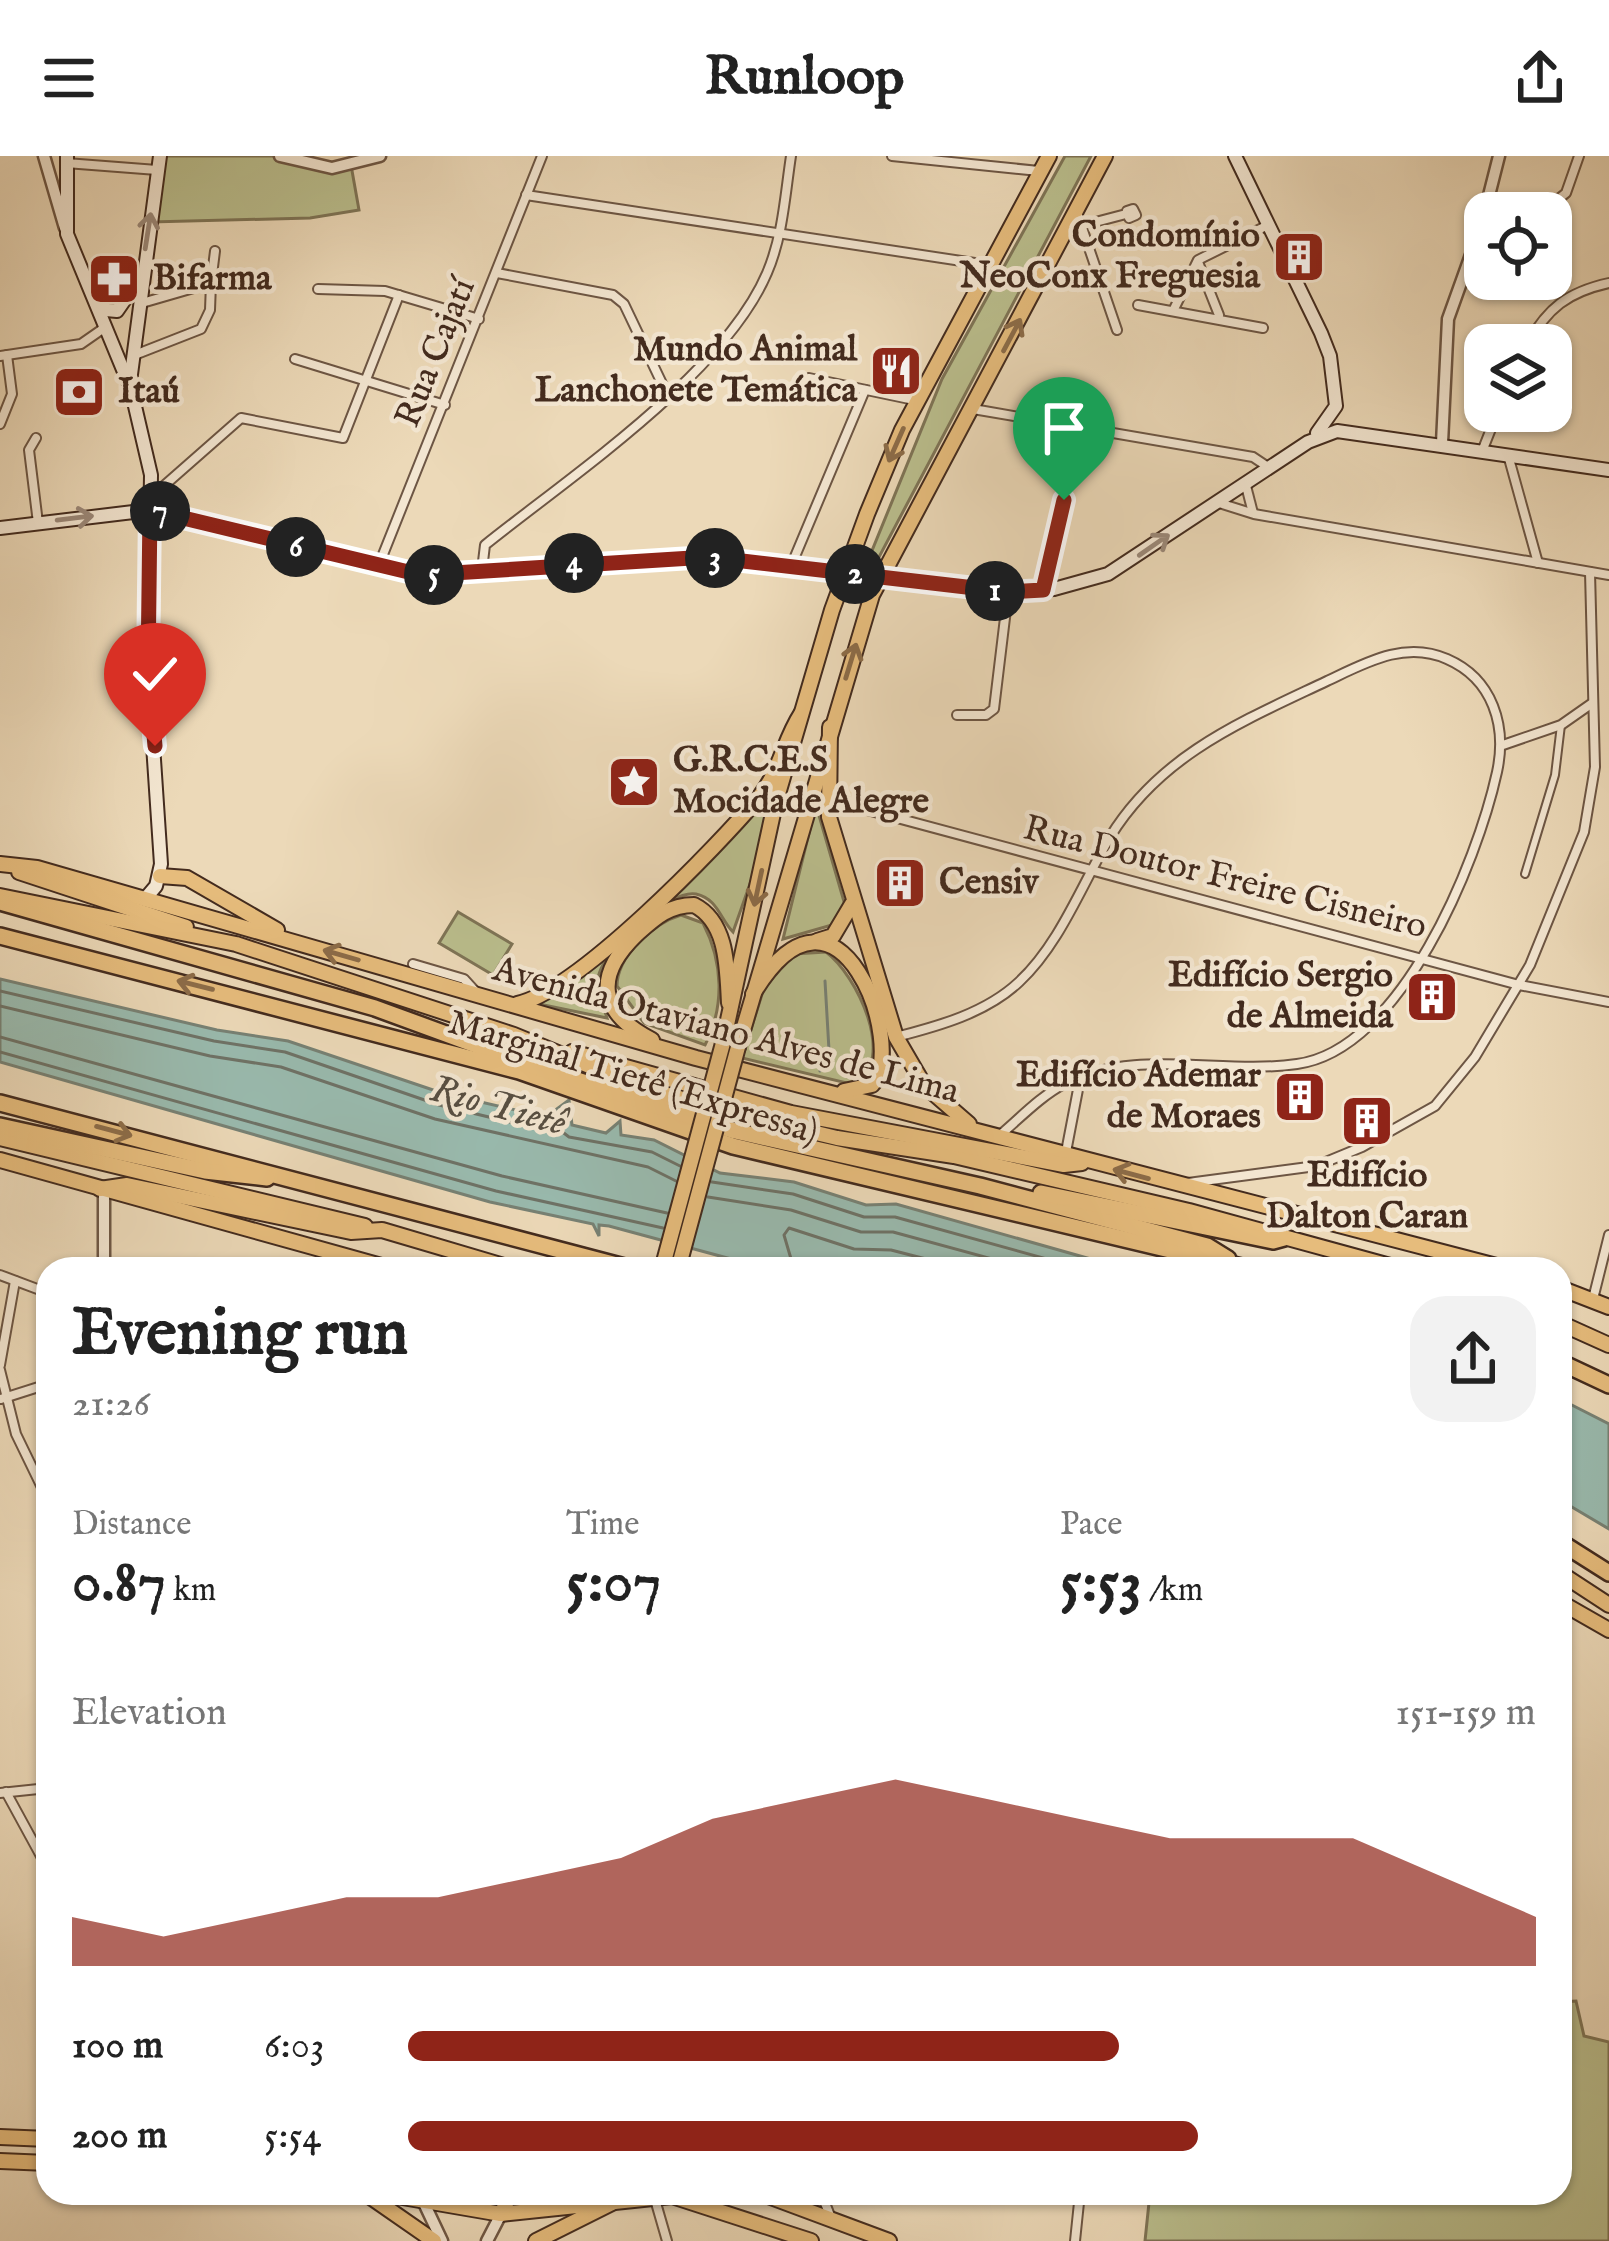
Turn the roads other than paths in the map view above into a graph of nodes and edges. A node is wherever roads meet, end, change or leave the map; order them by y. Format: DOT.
graph roads {
  1 [pos="44,156"];
  2 [pos="280,156"];
  3 [pos="380,156"];
  4 [pos="542,156"];
  5 [pos="791,156"];
  6 [pos="892,156"];
  7 [pos="1048,156"];
  8 [pos="1106,156"];
  9 [pos="1235,156"];
  10 [pos="1499,156"];
  11 [pos="1580,156"];
  12 [pos="66,160"];
  13 [pos="159,163"];
  14 [pos="1040,172"];
  15 [pos="1488,192"];
  16 [pos="1567,192"];
  17 [pos="526,195"];
  18 [pos="1126,214"];
  19 [pos="1080,218"];
  20 [pos="1268,225"];
  21 [pos="780,233"];
  22 [pos="67,234"];
  23 [pos="215,251"];
  24 [pos="1198,260"];
  25 [pos="989,266"];
  26 [pos="1464,272"];
  27 [pos="497,273"];
  28 [pos="142,276"];
  29 [pos="1043,276"];
  30 [pos="1099,281"];
  31 [pos="211,283"];
  32 [pos="1609,283"];
  33 [pos="318,289"];
  34 [pos="88,290"];
  35 [pos="399,295"];
  36 [pos="138,304"];
  37 [pos="1138,305"];
  38 [pos="1174,309"];
  39 [pos="1219,316"];
  40 [pos="479,319"];
  41 [pos="1541,324"];
  42 [pos="105,327"];
  43 [pos="1263,328"];
  44 [pos="1117,330"];
  45 [pos="4,356"];
  46 [pos="131,357"];
  47 [pos="295,359"];
  48 [pos="809,378"];
  49 [pos="366,381"];
  50 [pos="130,389"];
  51 [pos="865,390"];
  52 [pos="668,395"];
  53 [pos="919,401"];
  54 [pos="445,405"];
  55 [pos="1336,406"];
  56 [pos="974,409"];
  57 [pos="0,424"];
  58 [pos="1071,424"];
  59 [pos="1362,431"];
  60 [pos="1490,432"];
  61 [pos="36,438"];
  62 [pos="1308,442"];
  63 [pos="1442,443"];
  64 [pos="1483,449"];
  65 [pos="1507,453"];
  66 [pos="1268,467"];
  67 [pos="1609,470"];
  68 [pos="1245,482"];
  69 [pos="1216,502"];
  70 [pos="150,504"];
  71 [pos="1253,514"];
  72 [pos="38,523"];
  73 [pos="0,528"];
  74 [pos="1538,563"];
  75 [pos="791,567"];
  76 [pos="378,568"];
  77 [pos="482,570"];
  78 [pos="1590,572"];
  79 [pos="845,573"];
  80 [pos="1609,575"];
  81 [pos="881,578"];
  82 [pos="1043,590"];
  83 [pos="1009,592"];
  84 [pos="1591,704"];
  85 [pos="801,714"];
  86 [pos="957,715"];
  87 [pos="1561,724"];
  88 [pos="830,727"];
  89 [pos="1503,745"];
  90 [pos="829,800"];
  91 [pos="3,865"];
  92 [pos="1089,873"];
  93 [pos="1525,874"];
  94 [pos="160,876"];
  95 [pos="0,898"];
  96 [pos="146,899"];
  97 [pos="852,904"];
  98 [pos="0,936"];
  99 [pos="291,939"];
  100 [pos="817,941"];
  101 [pos="236,944"];
  102 [pos="1419,956"];
  103 [pos="413,964"];
  104 [pos="1519,985"];
  105 [pos="753,994"];
  106 [pos="481,996"];
  107 [pos="502,1002"];
  108 [pos="1609,1002"];
  109 [pos="730,1003"];
  110 [pos="349,1024"];
  111 [pos="514,1035"];
  112 [pos="896,1037"];
  113 [pos="730,1045"];
  114 [pos="696,1058"];
  115 [pos="517,1060"];
  116 [pos="1081,1077"];
  117 [pos="833,1091"];
  118 [pos="0,1103"];
  119 [pos="0,1126"];
  120 [pos="979,1130"];
  121 [pos="998,1136"];
  122 [pos="0,1138"];
  123 [pos="1065,1156"];
  124 [pos="0,1160"];
  125 [pos="1087,1162"];
  126 [pos="286,1178"];
  127 [pos="980,1186"];
  128 [pos="1175,1186"];
  129 [pos="102,1190"];
  130 [pos="382,1230"];
  131 [pos="1609,1235"];
  132 [pos="1284,1238"];
  133 [pos="104,1257"];
  134 [pos="348,1257"];
  135 [pos="473,1257"];
  136 [pos="586,1257"];
  137 [pos="666,1257"];
  138 [pos="681,1257"];
  139 [pos="1199,1257"];
  140 [pos="1226,1257"];
  141 [pos="1356,1257"];
  142 [pos="1468,1257"];
  143 [pos="0,1275"];
  144 [pos="15,1281"];
  145 [pos="36,1289"];
  146 [pos="1572,1292"];
  147 [pos="1593,1299"];
  148 [pos="1609,1307"];
  149 [pos="1572,1328"];
  150 [pos="1609,1345"];
  151 [pos="0,1368"];
  152 [pos="1572,1368"];
  153 [pos="1609,1385"];
  154 [pos="36,1388"];
  155 [pos="2,1399"];
  156 [pos="36,1474"];
  157 [pos="1572,1550"];
  158 [pos="1609,1573"];
  159 [pos="1572,1581"];
  160 [pos="1609,1605"];
  161 [pos="1572,1609"];
  162 [pos="1609,1630"];
  163 [pos="36,1789"];
  164 [pos="3,1792"];
  165 [pos="36,1848"];
  166 [pos="1,2135"];
  167 [pos="36,2138"];
  168 [pos="0,2162"];
  169 [pos="36,2163"];
  170 [pos="383,2205"];
  171 [pos="424,2205"];
  172 [pos="454,2205"];
  173 [pos="505,2205"];
  174 [pos="571,2205"];
  175 [pos="605,2205"];
  176 [pos="657,2205"];
  177 [pos="701,2205"];
  178 [pos="792,2205"];
  179 [pos="826,2205"];
  180 [pos="1079,2205"];
  181 [pos="501,2214"];
  182 [pos="832,2220"];
  183 [pos="438,2241"];
  184 [pos="487,2241"];
  185 [pos="536,2241"];
  186 [pos="667,2241"];
  187 [pos="811,2241"];
  188 [pos="889,2241"];
  189 [pos="1075,2241"];
  1 -- 22 [label="street"];
  2 -- 3 [label="street"];
  4 -- 17 [label="street, Rua Cajatí"];
  5 -- 21 [label="street"];
  6 -- 14 [label="street"];
  7 -- 14 [label="main road"];
  8 -- 19 [label="main road"];
  9 -- 20 [label="main road"];
  10 -- 15 [label="street"];
  11 -- 16 [label="street"];
  12 -- 13 [label="street"];
  12 -- 22 [label="main road"];
  28 -- 13 [label="main road, one-way"];
  14 -- 25 [label="main road"];
  17 -- 21 [label="street"];
  17 -- 27 [label="street, Rua Cajatí"];
  18 -- 19 [label="street"];
  19 -- 29 [label="main road"];
  19 -- 30 [label="street"];
  20 -- 24 [label="street"];
  20 -- 55 [label="main road"];
  21 -- 25 [label="street"];
  21 -- 52 [label="street"];
  22 -- 34 [label="main road"];
  23 -- 31 [label="street"];
  24 -- 38 [label="street"];
  24 -- 39 [label="street"];
  25 -- 53 [label="main road"];
  26 -- 63 [label="street"];
  27 -- 40 [label="street, Rua Cajatí"];
  27 -- 52 [label="street"];
  28 -- 34 [label="main road"];
  28 -- 36 [label="main road"];
  29 -- 30 [label="street"];
  56 -- 29 [label="main road, one-way"];
  30 -- 44 [label="street"];
  31 -- 36 [label="street"];
  31 -- 46 [label="street"];
  32 -- 41 [label="street"];
  33 -- 35 [label="street"];
  34 -- 42 [label="main road"];
  35 -- 40 [label="street"];
  35 -- 49 [label="street"];
  36 -- 46 [label="main road"];
  37 -- 38 [label="street"];
  38 -- 39 [label="street"];
  39 -- 43 [label="street"];
  40 -- 54 [label="street, Rua Cajatí"];
  42 -- 45 [label="street"];
  42 -- 50 [label="main road"];
  45 -- 57 [label="street"];
  46 -- 50 [label="main road"];
  47 -- 49 [label="street"];
  48 -- 51 [label="street"];
  49 -- 54 [label="street"];
  49 -- 70 [label="street"];
  50 -- 70 [label="main road"];
  51 -- 53 [label="street"];
  51 -- 75 [label="street"];
  52 -- 77 [label="street"];
  53 -- 79 [label="main road, one-way"];
  54 -- 76 [label="street, Rua Cajatí"];
  55 -- 59 [label="main road"];
  55 -- 62 [label="main road"];
  56 -- 58 [label="street"];
  56 -- 81 [label="main road"];
  58 -- 66 [label="street"];
  58 -- 82 [label="street"];
  59 -- 62 [label="main road"];
  59 -- 63 [label="main road"];
  60 -- 64 [label="street"];
  61 -- 72 [label="street"];
  62 -- 66 [label="main road"];
  63 -- 64 [label="main road"];
  64 -- 65 [label="main road"];
  65 -- 67 [label="main road"];
  65 -- 74 [label="street"];
  66 -- 68 [label="main road"];
  68 -- 69 [label="main road"];
  68 -- 71 [label="street"];
  69 -- 71 [label="street"];
  82 -- 69 [label="main road, one-way"];
  72 -- 70 [label="main road, one-way"];
  70 -- 76 [label="main road"];
  70 -- 94 [label="main road"];
  71 -- 74 [label="street"];
  72 -- 73 [label="main road"];
  74 -- 78 [label="street"];
  75 -- 77 [label="main road"];
  75 -- 79 [label="main road"];
  76 -- 77 [label="main road"];
  78 -- 80 [label="street"];
  78 -- 84 [label="street"];
  79 -- 81 [label="main road"];
  79 -- 85 [label="main road"];
  81 -- 83 [label="main road"];
  88 -- 81 [label="main road, one-way"];
  82 -- 83 [label="main road"];
  83 -- 86 [label="street"];
  84 -- 87 [label="street"];
  84 -- 104 [label="street"];
  85 -- 107 [label="main road"];
  85 -- 109 [label="main road, one-way"];
  87 -- 89 [label="street"];
  87 -- 93 [label="street"];
  88 -- 90 [label="main road"];
  88 -- 105 [label="main road"];
  89 -- 92 [label="street"];
  89 -- 102 [label="street"];
  90 -- 92 [label="street, Rua Doutor Freire Cisneiro"];
  90 -- 97 [label="main road"];
  91 -- 96 [label="main road, Avenida Otaviano Alves de Lima"];
  91 -- 101 [label="main road"];
  92 -- 102 [label="street, Rua Doutor Freire Cisneiro"];
  92 -- 112 [label="street"];
  94 -- 96 [label="main road"];
  94 -- 99 [label="main road"];
  95 -- 101 [label="main road"];
  95 -- 115 [label="highway"];
  96 -- 99 [label="main road, Avenida Otaviano Alves de Lima"];
  97 -- 100 [label="main road"];
  97 -- 112 [label="main road"];
  110 -- 98 [label="highway, Marginal Tietê (Expressa), one-way"];
  106 -- 99 [label="main road, Avenida Otaviano Alves de Lima, one-way"];
  100 -- 105 [label="main road"];
  100 -- 117 [label="main road"];
  101 -- 111 [label="main road"];
  102 -- 104 [label="street, Rua Doutor Freire Cisneiro"];
  102 -- 116 [label="street"];
  103 -- 106 [label="street"];
  104 -- 108 [label="street, Rua Doutor Freire Cisneiro"];
  104 -- 128 [label="street"];
  105 -- 113 [label="main road"];
  106 -- 107 [label="main road, Avenida Otaviano Alves de Lima"];
  107 -- 114 [label="main road, Avenida Otaviano Alves de Lima"];
  109 -- 113 [label="main road"];
  109 -- 114 [label="main road"];
  110 -- 115 [label="highway"];
  110 -- 139 [label="highway, Marginal Tietê (Expressa)"];
  111 -- 125 [label="main road"];
  111 -- 132 [label="main road"];
  112 -- 120 [label="main road"];
  113 -- 137 [label="main road, bridge"];
  113 -- 138 [label="main road, bridge"];
  114 -- 117 [label="main road, Avenida Otaviano Alves de Lima"];
  115 -- 127 [label="highway"];
  116 -- 121 [label="street"];
  116 -- 123 [label="street"];
  117 -- 120 [label="main road, Avenida Otaviano Alves de Lima"];
  118 -- 126 [label="highway, one-way"];
  119 -- 126 [label="highway"];
  120 -- 121 [label="main road, Avenida Otaviano Alves de Lima"];
  121 -- 123 [label="main road, Avenida Otaviano Alves de Lima"];
  122 -- 130 [label="main road"];
  123 -- 125 [label="main road, Avenida Otaviano Alves de Lima"];
  124 -- 129 [label="main road"];
  128 -- 125 [label="main road, Avenida Otaviano Alves de Lima, one-way"];
  126 -- 136 [label="highway"];
  127 -- 132 [label="highway"];
  127 -- 140 [label="highway"];
  128 -- 142 [label="main road, Avenida Otaviano Alves de Lima"];
  129 -- 130 [label="main road"];
  129 -- 133 [label="street"];
  129 -- 134 [label="main road"];
  130 -- 135 [label="main road"];
  131 -- 147 [label="street"];
  132 -- 141 [label="main road"];
  143 -- 144 [label="street"];
  144 -- 145 [label="street"];
  144 -- 151 [label="street"];
  146 -- 147 [label="main road"];
  147 -- 148 [label="main road"];
  149 -- 150 [label="main road"];
  151 -- 155 [label="street"];
  152 -- 153 [label="highway"];
  154 -- 155 [label="street"];
  155 -- 156 [label="street"];
  157 -- 158 [label="highway"];
  159 -- 160 [label="main road"];
  161 -- 162 [label="main road"];
  163 -- 164 [label="street"];
  164 -- 165 [label="street"];
  166 -- 167 [label="main road"];
  168 -- 169 [label="main road"];
  170 -- 183 [label="main road"];
  171 -- 183 [label="street"];
  172 -- 181 [label="main road"];
  173 -- 181 [label="main road"];
  174 -- 181 [label="main road"];
  175 -- 185 [label="main road"];
  176 -- 186 [label="street"];
  177 -- 187 [label="main road"];
  178 -- 182 [label="main road"];
  179 -- 182 [label="street"];
  180 -- 189 [label="street"];
  181 -- 184 [label="street"];
  182 -- 188 [label="main road"];
}
